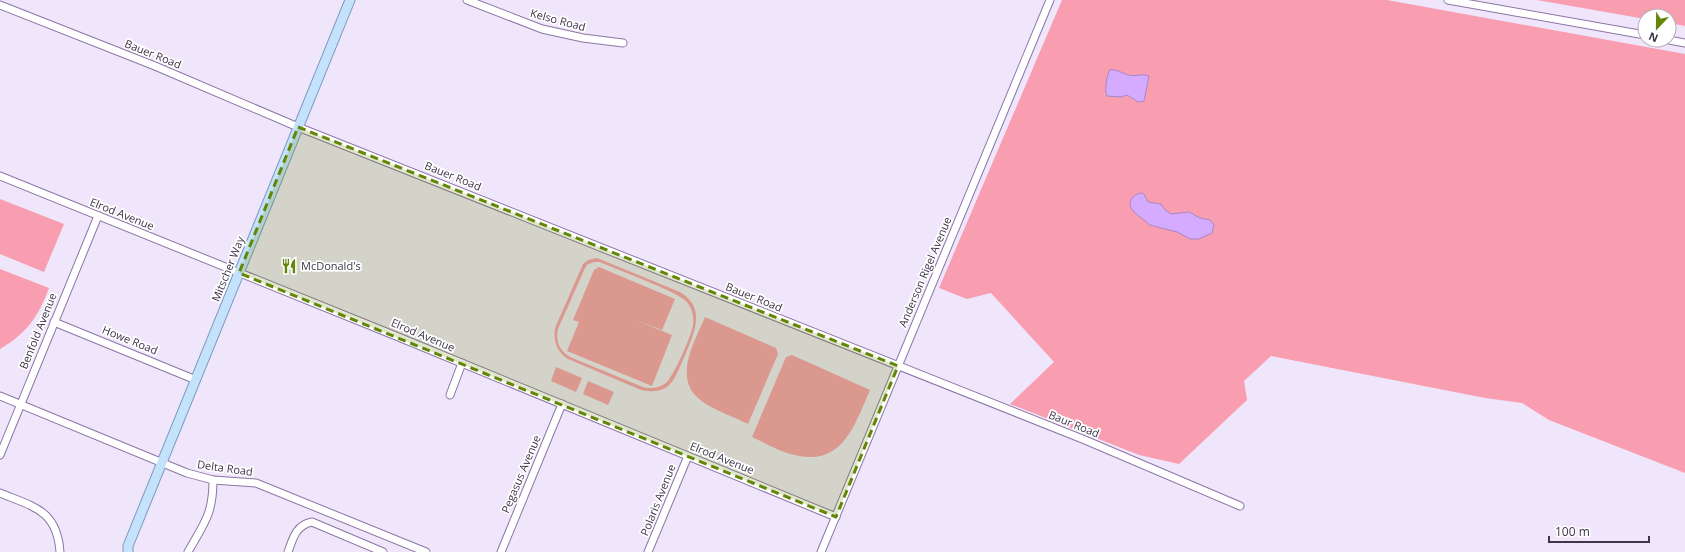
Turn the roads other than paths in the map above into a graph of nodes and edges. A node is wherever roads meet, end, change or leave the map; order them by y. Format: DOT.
graph roads {
  1 [pos="350,0"];
  2 [pos="467,0"];
  3 [pos="1050,0"];
  4 [pos="1448,0"];
  5 [pos="0,5"];
  6 [pos="1637,35"];
  7 [pos="623,43"];
  8 [pos="298,127"];
  9 [pos="0,176"];
  10 [pos="98,216"];
  11 [pos="239,273"];
  12 [pos="54,322"];
  13 [pos="462,363"];
  14 [pos="898,366"];
  15 [pos="196,380"];
  16 [pos="450,394"];
  17 [pos="0,396"];
  18 [pos="21,404"];
  19 [pos="562,404"];
  20 [pos="0,455"];
  21 [pos="688,456"];
  22 [pos="163,462"];
  23 [pos="213,480"];
  24 [pos="0,493"];
  25 [pos="1240,506"];
  26 [pos="836,517"];
  27 [pos="128,549"];
  28 [pos="60,552"];
  29 [pos="120,552"];
  30 [pos="188,552"];
  31 [pos="288,552"];
  32 [pos="383,552"];
  33 [pos="426,552"];
  34 [pos="501,552"];
  35 [pos="648,552"];
  36 [pos="821,552"];
  1 -- 8 [label="main road, Mitscher Way"];
  2 -- 7 [label="street, Kelso Road"];
  3 -- 14 [label="street, Anderson Rigel Avenue"];
  4 -- 6 [label="street"];
  5 -- 8 [label="street, Bauer Road"];
  8 -- 11 [label="main road, Mitscher Way"];
  8 -- 14 [label="street, Bauer Road"];
  9 -- 10 [label="street, Elrod Avenue"];
  10 -- 11 [label="street, Elrod Avenue"];
  10 -- 12 [label="street, Benfold Avenue"];
  11 -- 13 [label="street, Elrod Avenue"];
  11 -- 15 [label="main road, Mitscher Way"];
  12 -- 15 [label="street, Howe Road"];
  12 -- 18 [label="street, Benfold Avenue"];
  13 -- 16 [label="street"];
  13 -- 19 [label="street, Elrod Avenue"];
  14 -- 25 [label="street, Baur Road"];
  14 -- 26 [label="street, Anderson Rigel Avenue"];
  15 -- 22 [label="main road, Mitscher Way"];
  17 -- 18 [label="street, Delta Road"];
  18 -- 20 [label="street, Benfold Avenue"];
  18 -- 22 [label="street, Delta Road"];
  19 -- 21 [label="street, Elrod Avenue"];
  19 -- 34 [label="street, Pegasus Avenue"];
  21 -- 26 [label="street, Elrod Avenue"];
  21 -- 35 [label="street, Polaris Avenue"];
  22 -- 23 [label="street, Delta Road"];
  22 -- 27 [label="main road, Mitscher Way"];
  23 -- 30 [label="street"];
  23 -- 33 [label="street, Delta Road"];
  24 -- 28 [label="street"];
  26 -- 36 [label="street, Anderson Rigel Avenue"];
  27 -- 29 [label="main road, Mitscher Way"];
  31 -- 32 [label="street"];
}
